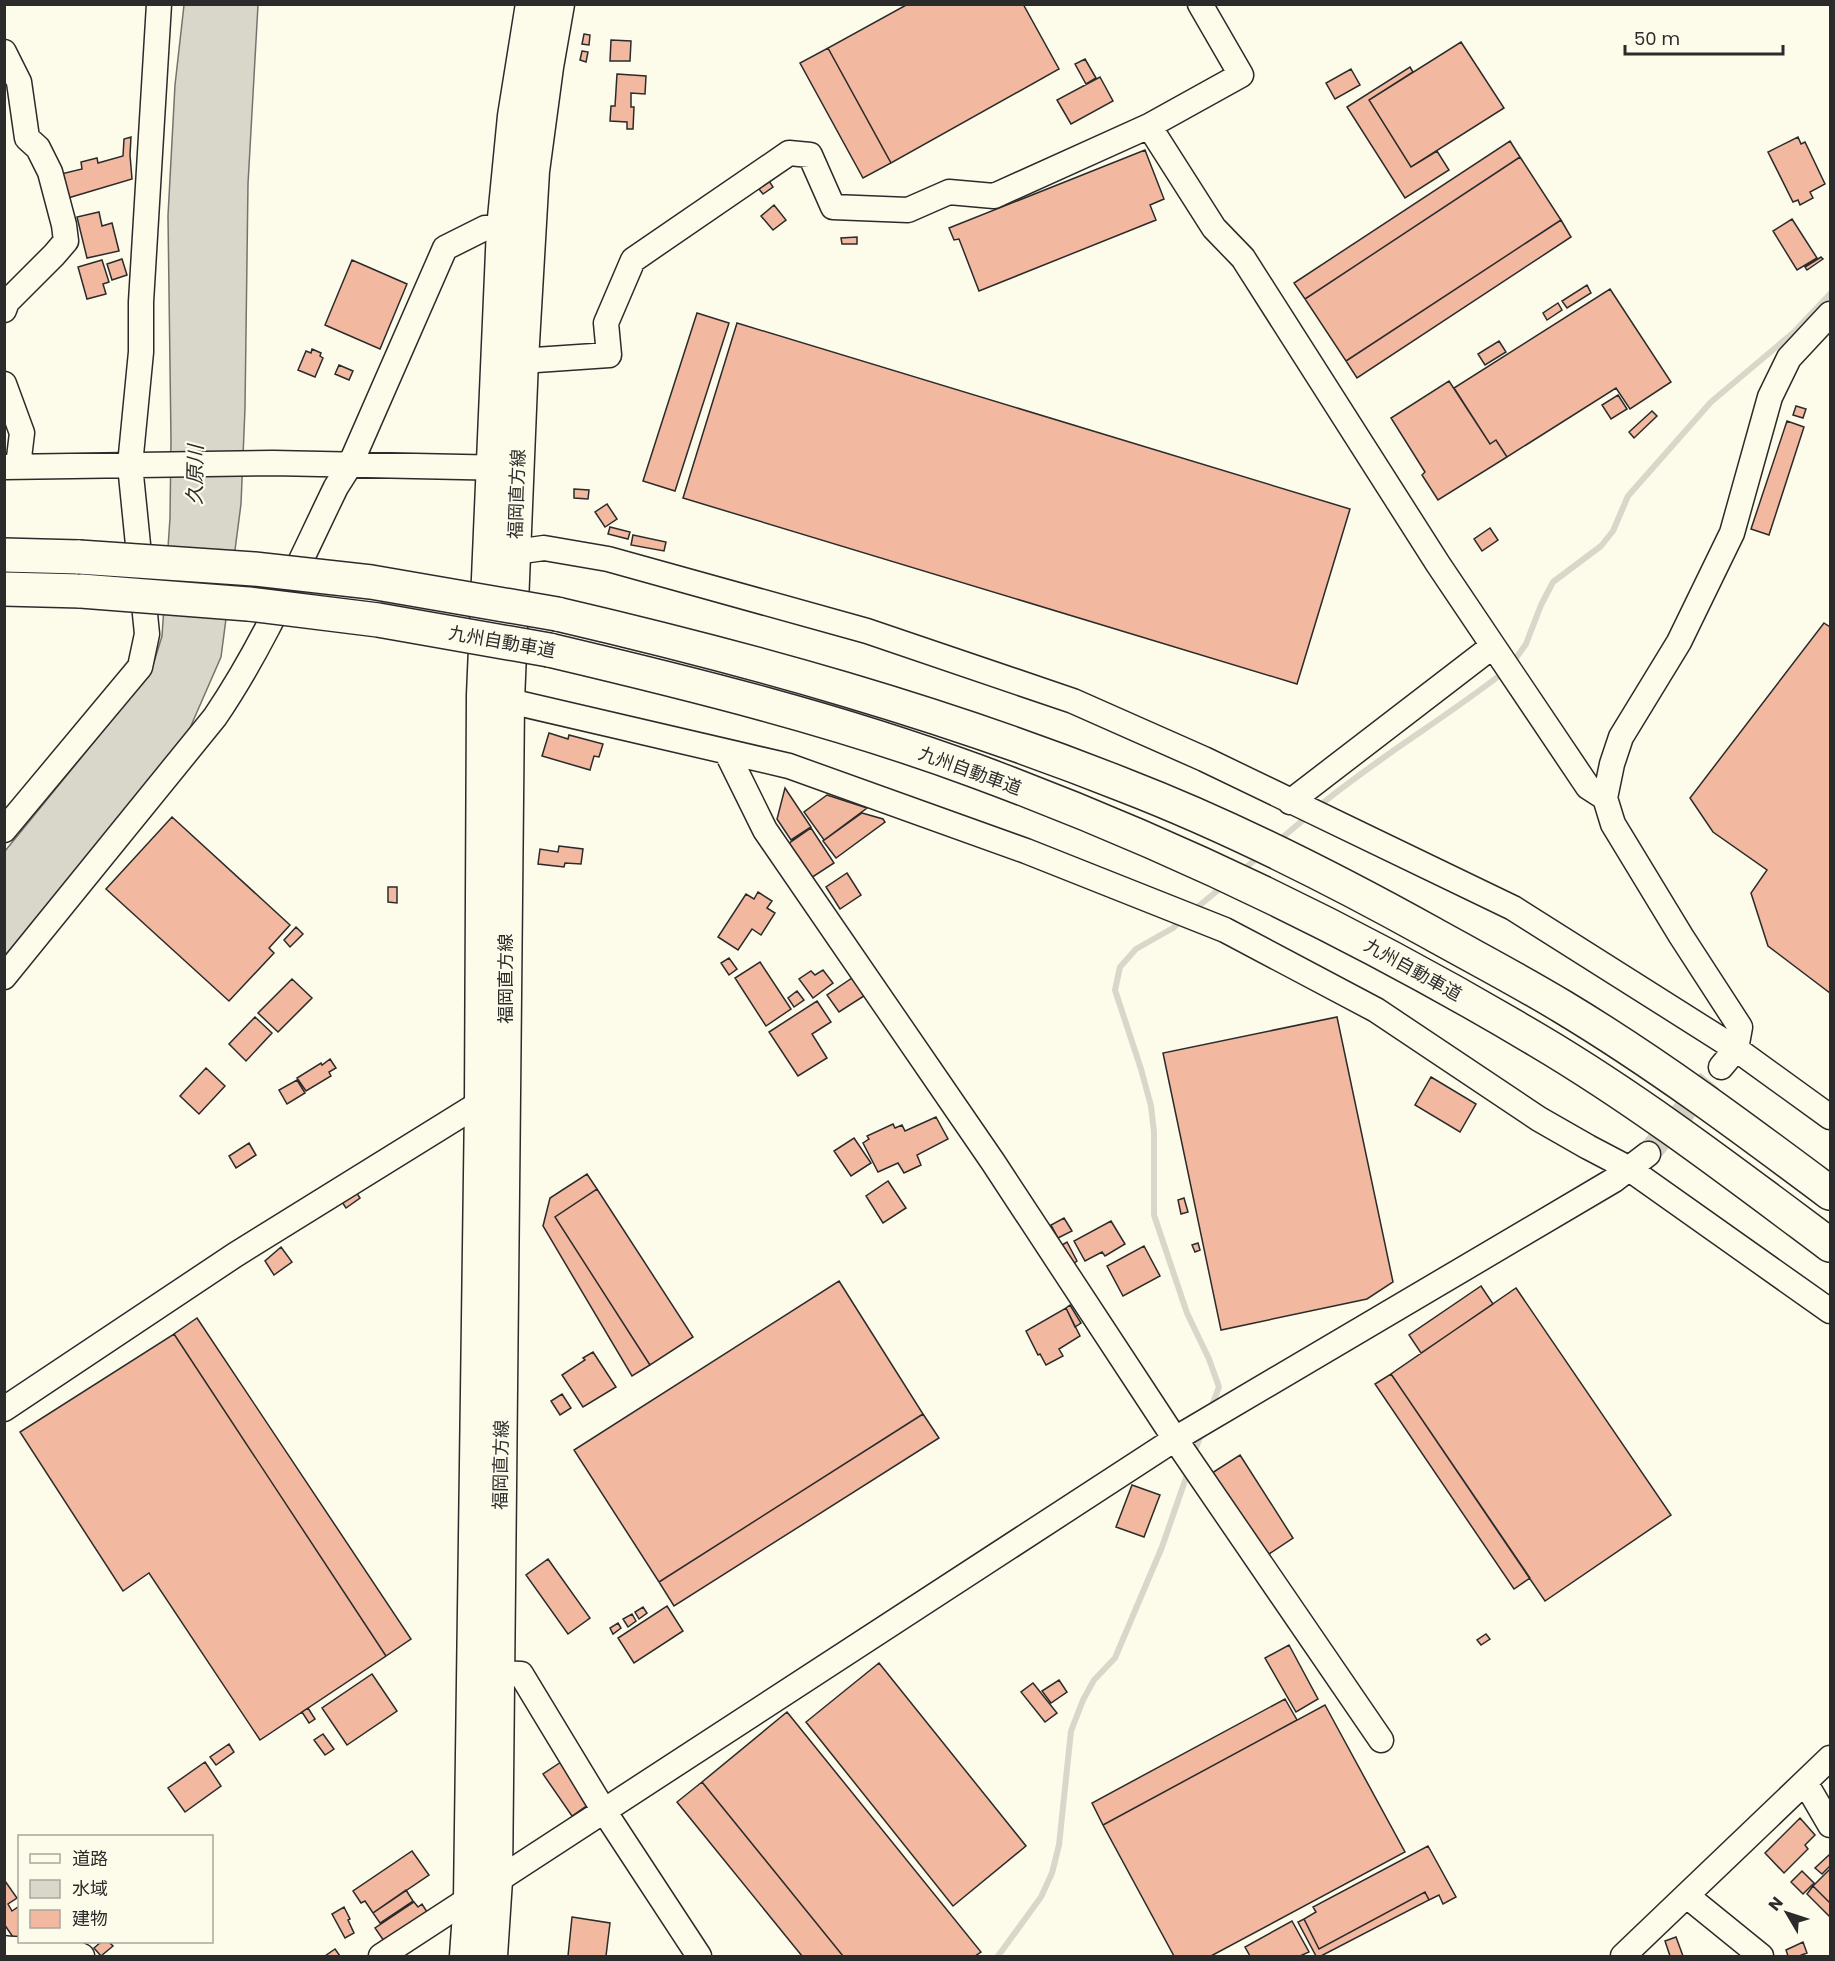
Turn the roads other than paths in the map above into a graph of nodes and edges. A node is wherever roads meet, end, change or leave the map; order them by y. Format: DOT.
graph roads {
  1 [pos="159,4"];
  2 [pos="531,4"];
  3 [pos="559,4"];
  4 [pos="1200,4"];
  5 [pos="4,52"];
  6 [pos="1149,126"];
  7 [pos="502,228"];
  8 [pos="4,310"];
  9 [pos="1830,314"];
  10 [pos="510,362"];
  11 [pos="4,384"];
  12 [pos="130,465"];
  13 [pos="350,465"];
  14 [pos="11,466"];
  15 [pos="505,468"];
  16 [pos="515,552"];
  17 [pos="4,555"];
  18 [pos="4,589"];
  19 [pos="1493,646"];
  20 [pos="509,701"];
  21 [pos="727,753"];
  22 [pos="1605,798"];
  23 [pos="1290,802"];
  24 [pos="4,830"];
  25 [pos="4,977"];
  26 [pos="1728,1058"];
  27 [pos="480,1103"];
  28 [pos="1830,1117"];
  29 [pos="1648,1154"];
  30 [pos="1628,1168"];
  31 [pos="1830,1193"];
  32 [pos="1830,1245"];
  33 [pos="1830,1311"];
  34 [pos="4,1409"];
  35 [pos="1175,1439"];
  36 [pos="498,1673"];
  37 [pos="1381,1740"];
  38 [pos="1830,1758"];
  39 [pos="1805,1782"];
  40 [pos="604,1811"];
  41 [pos="1830,1826"];
  42 [pos="497,1880"];
  43 [pos="1687,1896"];
  44 [pos="469,1899"];
  45 [pos="4,1948"];
  46 [pos="82,1956"];
  47 [pos="381,1956"];
  48 [pos="465,1956"];
  49 [pos="492,1956"];
  50 [pos="699,1956"];
  51 [pos="1623,1956"];
  52 [pos="1761,1956"];
  1 -- 12 [label="street"];
  2 -- 7 [label="main road, 福岡直方線"];
  3 -- 10 [label="main road, 福岡直方線"];
  4 -- 6 [label="street"];
  5 -- 8 [label="street"];
  6 -- 10 [label="street"];
  6 -- 19 [label="street"];
  7 -- 10 [label="main road, 福岡直方線"];
  7 -- 13 [label="street"];
  9 -- 22 [label="street"];
  10 -- 15 [label="main road, 福岡直方線"];
  11 -- 14 [label="street"];
  12 -- 13 [label="street"];
  12 -- 14 [label="street"];
  12 -- 24 [label="street"];
  13 -- 15 [label="street"];
  13 -- 25 [label="street"];
  15 -- 16 [label="main road, 福岡直方線"];
  15 -- 27 [label="main road, 福岡直方線"];
  16 -- 20 [label="main road, 福岡直方線"];
  16 -- 23 [label="street"];
  17 -- 31 [label="highway, 九州自動車道, bridge"];
  18 -- 32 [label="highway, 九州自動車道, bridge"];
  19 -- 22 [label="street"];
  19 -- 23 [label="street"];
  20 -- 21 [label="street"];
  20 -- 36 [label="main road, 福岡直方線"];
  21 -- 30 [label="street"];
  21 -- 35 [label="street"];
  22 -- 26 [label="street"];
  23 -- 26 [label="street"];
  26 -- 28 [label="street"];
  27 -- 34 [label="street"];
  27 -- 44 [label="main road, 福岡直方線"];
  29 -- 30 [label="street"];
  30 -- 33 [label="street"];
  30 -- 35 [label="street"];
  35 -- 37 [label="street"];
  35 -- 40 [label="street"];
  36 -- 40 [label="street"];
  36 -- 42 [label="main road, 福岡直方線"];
  38 -- 39 [label="street"];
  39 -- 41 [label="street"];
  39 -- 43 [label="street"];
  40 -- 42 [label="street"];
  40 -- 50 [label="street"];
  42 -- 44 [label="street"];
  42 -- 49 [label="main road, 福岡直方線"];
  43 -- 51 [label="street"];
  43 -- 52 [label="street"];
  44 -- 47 [label="street"];
  44 -- 48 [label="main road, 福岡直方線"];
  45 -- 46 [label="street"];
}
